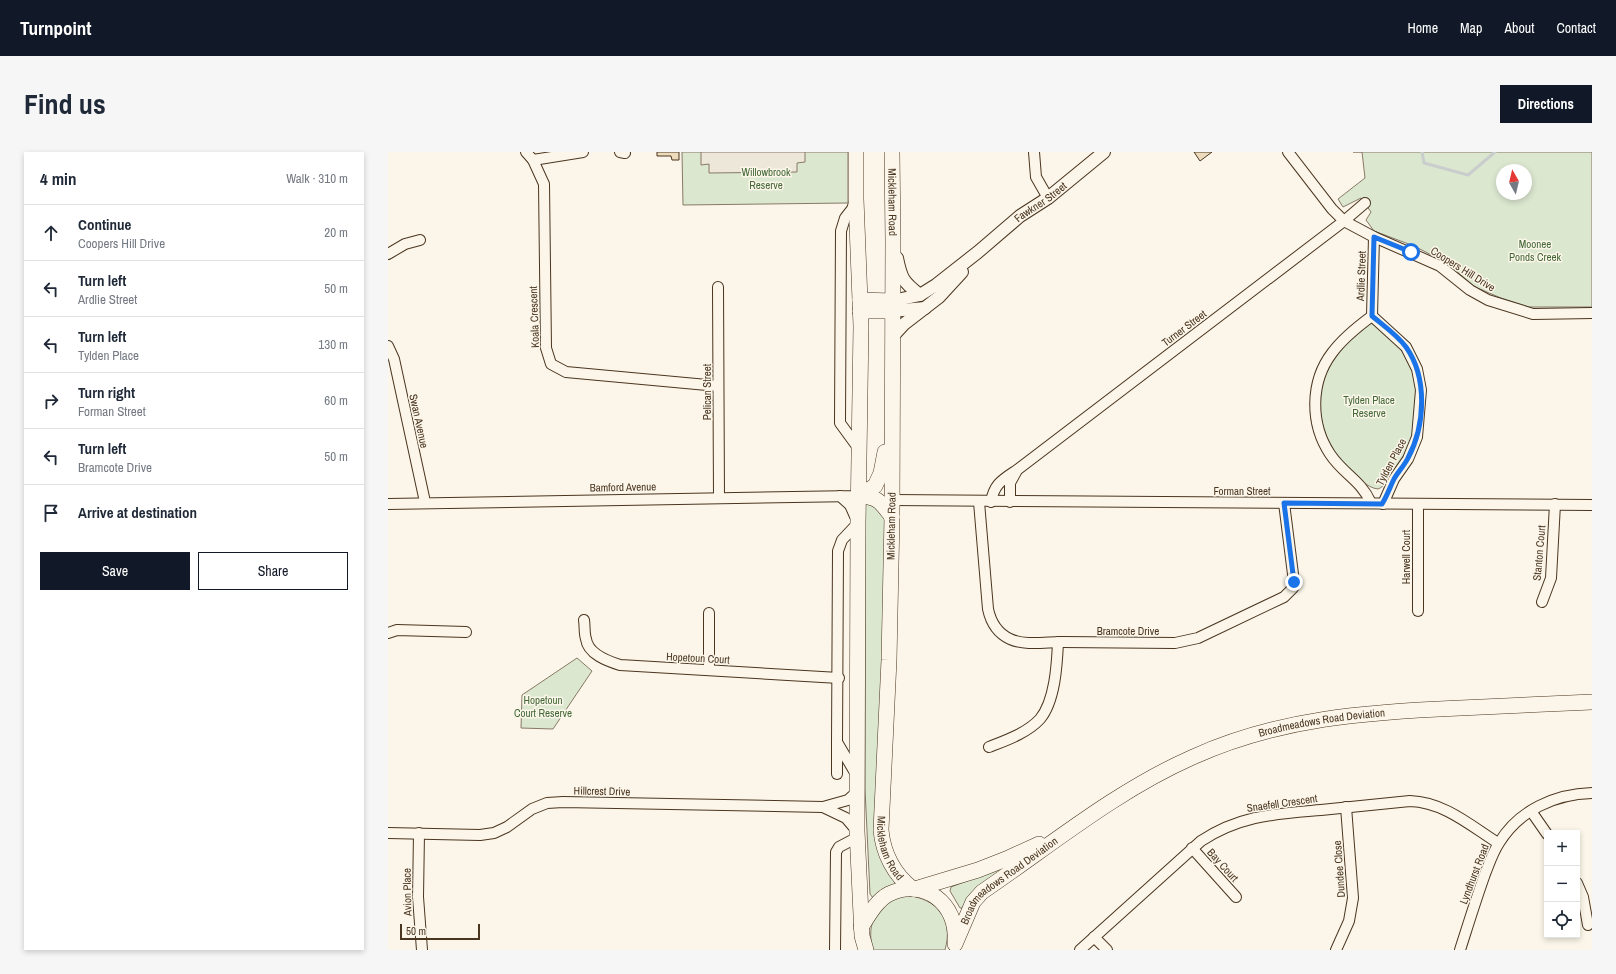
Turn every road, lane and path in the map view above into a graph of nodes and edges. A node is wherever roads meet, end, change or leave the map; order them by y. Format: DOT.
graph roads {
  1 [pos="526,152"];
  2 [pos="583,152"];
  3 [pos="856,152"];
  4 [pos="892,152"];
  5 [pos="1034,152"];
  6 [pos="1104,152"];
  7 [pos="1288,152"];
  8 [pos="533,160"];
  9 [pos="1048,198"];
  10 [pos="856,199"];
  11 [pos="1365,203"];
  12 [pos="1344,222"];
  13 [pos="1374,237"];
  14 [pos="420,240"];
  15 [pos="893,241"];
  16 [pos="978,252"];
  17 [pos="388,254"];
  18 [pos="718,287"];
  19 [pos="920,295"];
  20 [pos="860,306"];
  21 [pos="892,306"];
  22 [pos="927,308"];
  23 [pos="1592,313"];
  24 [pos="1372,316"];
  25 [pos="892,337"];
  26 [pos="388,346"];
  27 [pos="718,386"];
  28 [pos="892,415"];
  29 [pos="859,449"];
  30 [pos="1017,470"];
  31 [pos="859,495"];
  32 [pos="840,496"];
  33 [pos="719,498"];
  34 [pos="892,500"];
  35 [pos="424,502"];
  36 [pos="979,502"];
  37 [pos="991,502"];
  38 [pos="1010,502"];
  39 [pos="1284,503"];
  40 [pos="1371,503"];
  41 [pos="388,504"];
  42 [pos="1382,504"];
  43 [pos="1418,504"];
  44 [pos="1555,504"];
  45 [pos="1592,505"];
  46 [pos="892,516"];
  47 [pos="858,523"];
  48 [pos="1542,602"];
  49 [pos="1418,610"];
  50 [pos="709,613"];
  51 [pos="584,620"];
  52 [pos="466,632"];
  53 [pos="388,633"];
  54 [pos="1058,642"];
  55 [pos="709,670"];
  56 [pos="839,678"];
  57 [pos="1592,702"];
  58 [pos="838,742"];
  59 [pos="989,747"];
  60 [pos="837,774"];
  61 [pos="858,784"];
  62 [pos="1592,793"];
  63 [pos="823,807"];
  64 [pos="1346,807"];
  65 [pos="1531,811"];
  66 [pos="1074,827"];
  67 [pos="1544,830"];
  68 [pos="388,833"];
  69 [pos="419,833"];
  70 [pos="858,834"];
  71 [pos="1498,844"];
  72 [pos="1192,848"];
  73 [pos="914,889"];
  74 [pos="1580,890"];
  75 [pos="1236,897"];
  76 [pos="1588,925"];
  77 [pos="861,927"];
  78 [pos="1094,937"];
  79 [pos="954,947"];
  80 [pos="422,950"];
  81 [pos="835,950"];
  82 [pos="866,950"];
  83 [pos="1080,950"];
  84 [pos="1107,950"];
  85 [pos="1336,950"];
  86 [pos="1460,950"];
  1 -- 8 [label="street, Koala Crescent"];
  2 -- 8 [label="street"];
  3 -- 10 [label="main road"];
  4 -- 15 [label="main road, Mickleham Road"];
  5 -- 9 [label="street"];
  6 -- 9 [label="street, Fawkner Street"];
  7 -- 12 [label="street, Coopers Hill Drive"];
  8 -- 27 [label="street, Koala Crescent"];
  9 -- 16 [label="street, Fawkner Street"];
  10 -- 20 [label="main road"];
  10 -- 29 [label="street"];
  11 -- 12 [label="street, Turner Street"];
  12 -- 13 [label="street, Coopers Hill Drive"];
  12 -- 30 [label="street, Turner Street"];
  13 -- 23 [label="street, Coopers Hill Drive"];
  13 -- 24 [label="street, Ardlie Street"];
  14 -- 17 [label="street"];
  15 -- 19 [label="street"];
  15 -- 21 [label="main road, Mickleham Road"];
  16 -- 19 [label="street, Fawkner Street"];
  16 -- 22 [label="street, Fawkner Street"];
  18 -- 27 [label="street, Pelican Street"];
  19 -- 21 [label="street, Fawkner Street"];
  20 -- 21 [label="main road"];
  20 -- 29 [label="main road"];
  21 -- 22 [label="street"];
  21 -- 25 [label="main road, Mickleham Road"];
  22 -- 25 [label="street, Fawkner Street"];
  24 -- 40 [label="street, Tylden Place"];
  24 -- 42 [label="street, Tylden Place"];
  25 -- 28 [label="main road, Mickleham Road"];
  26 -- 35 [label="street, Swan Avenue"];
  27 -- 33 [label="street, Pelican Street"];
  28 -- 31 [label="main road"];
  28 -- 34 [label="main road, Mickleham Road"];
  29 -- 31 [label="main road"];
  30 -- 37 [label="street, Turner Street"];
  30 -- 38 [label="street"];
  31 -- 32 [label="street, Bamford Avenue"];
  31 -- 46 [label="main road"];
  31 -- 47 [label="main road"];
  32 -- 33 [label="street, Bamford Avenue"];
  32 -- 47 [label="street"];
  33 -- 35 [label="street, Bamford Avenue"];
  34 -- 36 [label="street, Forman Street"];
  34 -- 46 [label="main road, Mickleham Road"];
  35 -- 41 [label="street, Bamford Avenue"];
  36 -- 37 [label="street, Forman Street"];
  36 -- 54 [label="street, Bramcote Drive"];
  37 -- 38 [label="street, Forman Street"];
  38 -- 39 [label="street, Forman Street"];
  39 -- 40 [label="street, Forman Street"];
  39 -- 54 [label="street, Bramcote Drive"];
  40 -- 42 [label="street, Forman Street"];
  42 -- 43 [label="street, Forman Street"];
  43 -- 44 [label="street, Forman Street"];
  43 -- 49 [label="street, Harwell Court"];
  44 -- 45 [label="street, Forman Street"];
  44 -- 48 [label="street, Stanton Court"];
  46 -- 73 [label="main road, Mickleham Road"];
  47 -- 56 [label="street"];
  47 -- 61 [label="main road"];
  50 -- 55 [label="street"];
  51 -- 55 [label="street, Hopetoun Court"];
  52 -- 53 [label="street"];
  54 -- 59 [label="street"];
  55 -- 56 [label="street, Hopetoun Court"];
  56 -- 58 [label="street"];
  57 -- 66 [label="main road, Broadmeadows Road Deviation"];
  58 -- 60 [label="street"];
  58 -- 61 [label="street"];
  61 -- 63 [label="street, Hillcrest Drive"];
  61 -- 70 [label="main road"];
  62 -- 65 [label="street, Lyndhurst Road"];
  63 -- 69 [label="street, Hillcrest Drive"];
  63 -- 70 [label="street, Hillcrest Drive"];
  64 -- 71 [label="street, Snaefell Crescent"];
  64 -- 72 [label="street, Snaefell Crescent"];
  64 -- 85 [label="street, Dundee Close"];
  65 -- 67 [label="street"];
  65 -- 71 [label="street, Lyndhurst Road"];
  66 -- 73 [label="main road, Broadmeadows Road Deviation"];
  66 -- 79 [label="main road, Broadmeadows Road Deviation"];
  68 -- 69 [label="street, Hillcrest Drive"];
  69 -- 80 [label="street, Avion Place"];
  70 -- 77 [label="main road"];
  70 -- 81 [label="street"];
  71 -- 86 [label="street, Lyndhurst Road"];
  72 -- 75 [label="street, Bay Court"];
  72 -- 78 [label="street, Snaefell Crescent"];
  73 -- 77 [label="main road, Broadmeadows Road Deviation"];
  73 -- 79 [label="main road"];
  74 -- 76 [label="street"];
  77 -- 82 [label="main road"];
  78 -- 83 [label="street, Snaefell Crescent"];
  78 -- 84 [label="street"];
}
